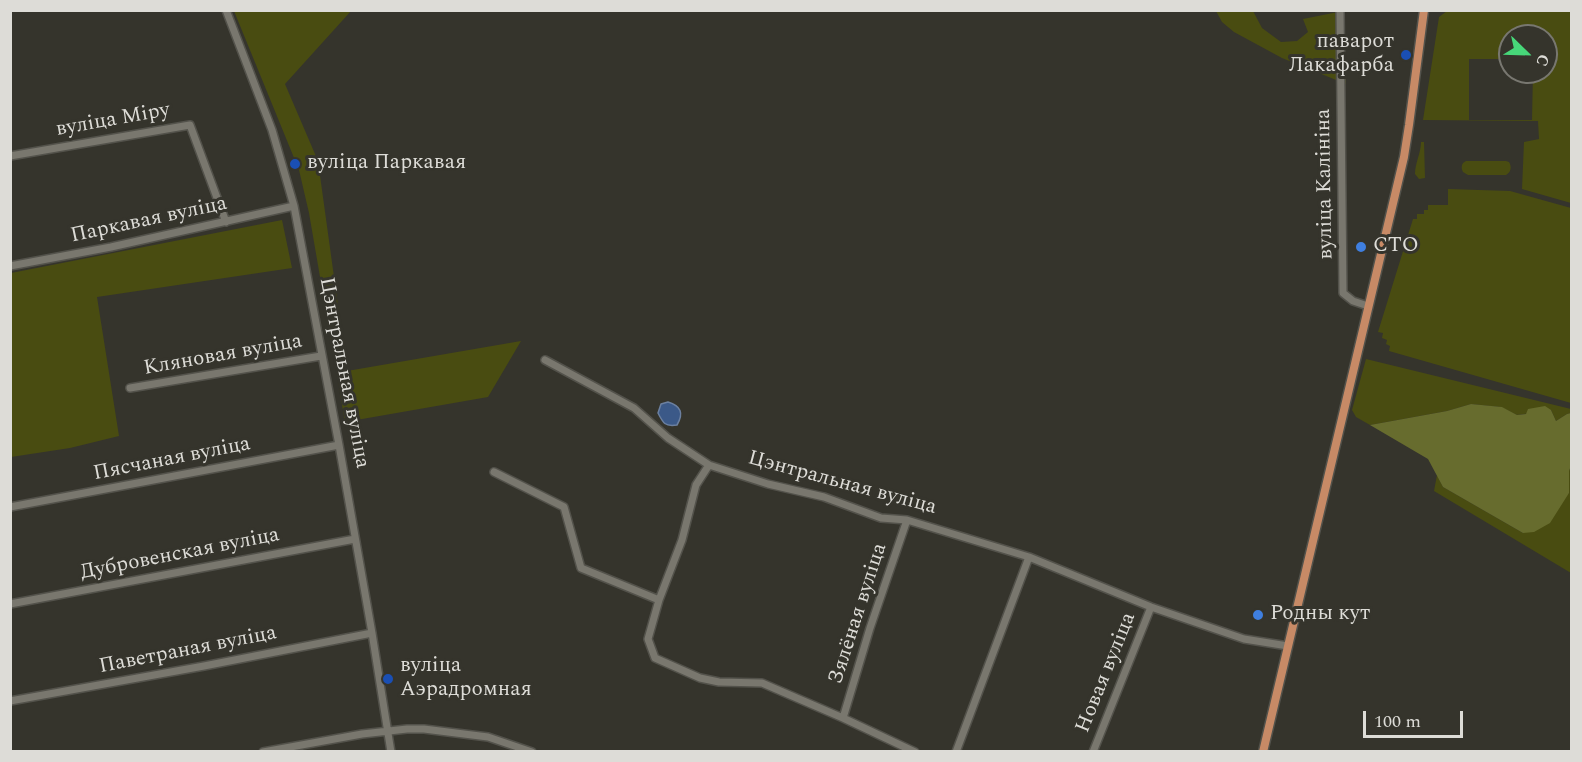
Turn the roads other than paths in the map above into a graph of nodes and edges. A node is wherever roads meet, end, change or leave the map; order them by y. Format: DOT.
graph roads {
  1 [pos="226,10"];
  2 [pos="1340,10"];
  3 [pos="1424,10"];
  4 [pos="10,156"];
  5 [pos="294,206"];
  6 [pos="226,222"];
  7 [pos="10,266"];
  8 [pos="1368,306"];
  9 [pos="321,356"];
  10 [pos="545,360"];
  11 [pos="130,388"];
  12 [pos="339,446"];
  13 [pos="709,465"];
  14 [pos="494,472"];
  15 [pos="10,507"];
  16 [pos="907,520"];
  17 [pos="355,539"];
  18 [pos="1029,557"];
  19 [pos="659,600"];
  20 [pos="10,604"];
  21 [pos="1150,607"];
  22 [pos="372,633"];
  23 [pos="1288,646"];
  24 [pos="10,701"];
  25 [pos="843,718"];
  26 [pos="387,732"];
  27 [pos="273,751"];
  28 [pos="263,752"];
  29 [pos="390,752"];
  30 [pos="532,752"];
  31 [pos="915,752"];
  32 [pos="956,752"];
  33 [pos="1093,752"];
  34 [pos="1263,752"];
  1 -- 5 [label="street, Цэнтральная вуліца"];
  2 -- 8 [label="street, вуліца Калініна"];
  3 -- 8 [label="main road"];
  4 -- 6 [label="street, вуліца Міру"];
  5 -- 6 [label="street, Паркавая вуліца"];
  5 -- 9 [label="street, Цэнтральная вуліца"];
  6 -- 7 [label="street, Паркавая вуліца"];
  8 -- 23 [label="main road"];
  9 -- 11 [label="street, Кляновая вуліца"];
  9 -- 12 [label="street, Цэнтральная вуліца"];
  10 -- 13 [label="street, Цэнтральная вуліца"];
  12 -- 15 [label="street, Пясчаная вуліца"];
  12 -- 17 [label="street, Цэнтральная вуліца"];
  13 -- 16 [label="street, Цэнтральная вуліца"];
  13 -- 19 [label="street"];
  14 -- 19 [label="street"];
  16 -- 18 [label="street, Цэнтральная вуліца"];
  16 -- 25 [label="street, Зялёная вуліца"];
  17 -- 20 [label="street, Дубровенская вуліца"];
  17 -- 22 [label="street, Цэнтральная вуліца"];
  18 -- 21 [label="street, Цэнтральная вуліца"];
  18 -- 32 [label="street"];
  19 -- 25 [label="street"];
  21 -- 23 [label="street, Цэнтральная вуліца"];
  21 -- 33 [label="street, Новая вуліца"];
  22 -- 24 [label="street, Паветраная вуліца"];
  22 -- 26 [label="street, Цэнтральная вуліца"];
  23 -- 34 [label="main road"];
  25 -- 31 [label="street"];
  26 -- 27 [label="street"];
  26 -- 29 [label="street, Цэнтральная вуліца"];
  26 -- 30 [label="street"];
  27 -- 28 [label="street"];
}
